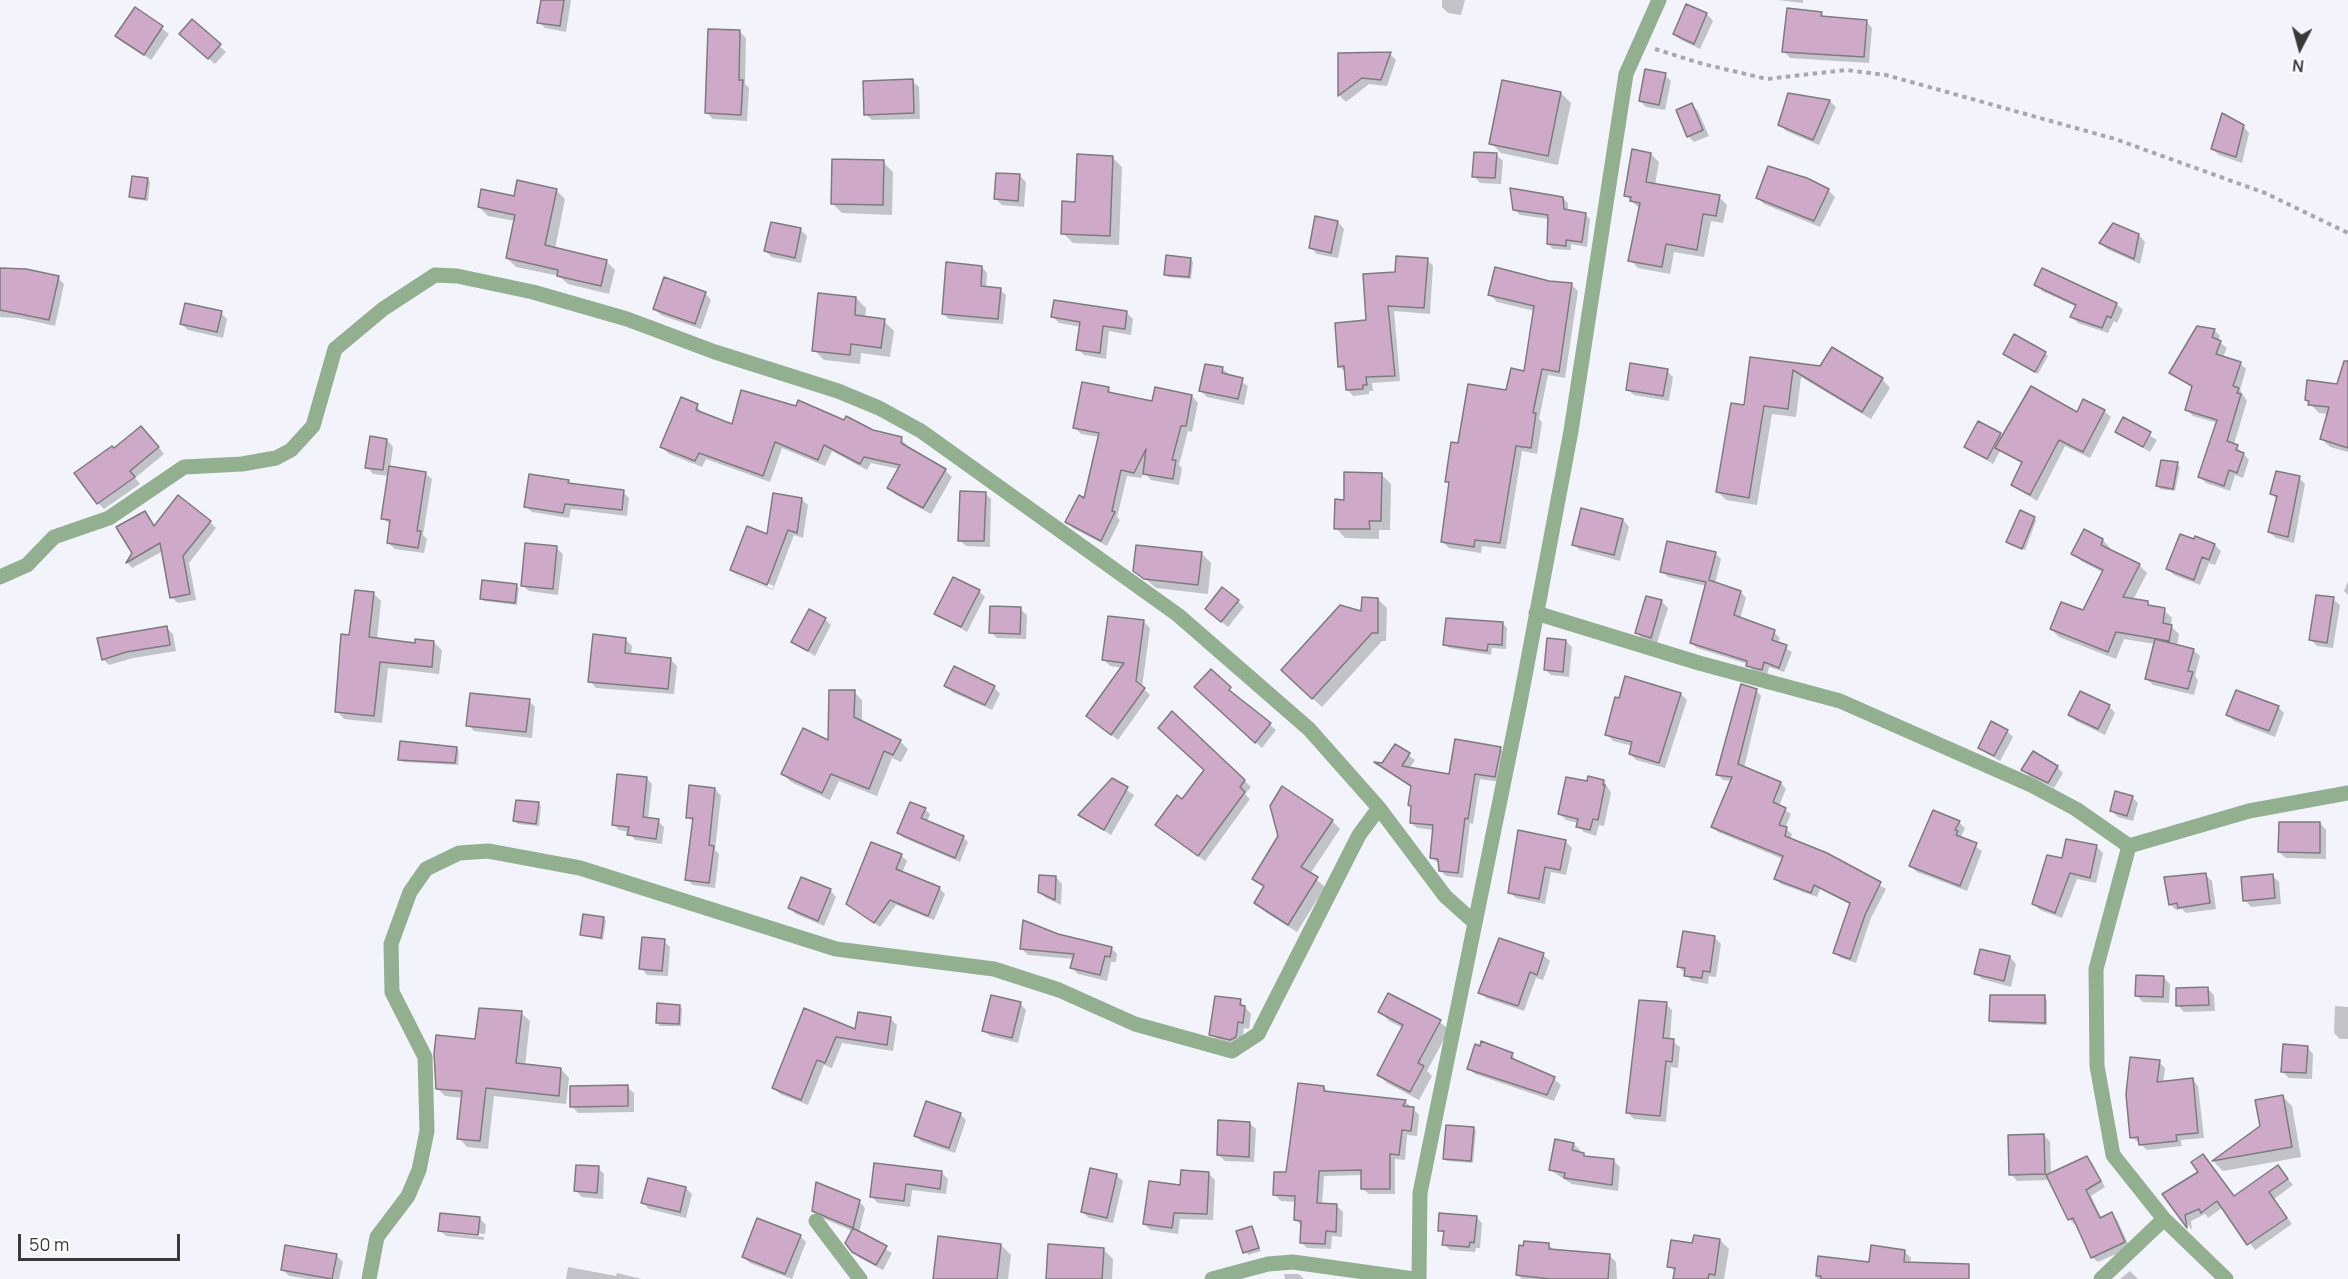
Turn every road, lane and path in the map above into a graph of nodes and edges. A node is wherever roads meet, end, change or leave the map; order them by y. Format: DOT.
graph roads {
  1 [pos="1659,0"];
  2 [pos="1638,43"];
  3 [pos="2348,233"];
  4 [pos="0,577"];
  5 [pos="1536,613"];
  6 [pos="2348,793"];
  7 [pos="1379,808"];
  8 [pos="2129,846"];
  9 [pos="1475,923"];
  10 [pos="2164,1219"];
  11 [pos="816,1221"];
  12 [pos="369,1279"];
  13 [pos="860,1279"];
  14 [pos="1212,1279"];
  15 [pos="1414,1279"];
  16 [pos="1419,1279"];
  17 [pos="2101,1279"];
  18 [pos="2226,1279"];
  1 -- 2 [label="street"];
  2 -- 3 [label="path"];
  2 -- 5 [label="street"];
  4 -- 7 [label="street"];
  5 -- 8 [label="street"];
  5 -- 9 [label="street"];
  6 -- 8 [label="street"];
  7 -- 9 [label="street"];
  7 -- 12 [label="street"];
  8 -- 10 [label="street"];
  9 -- 16 [label="street"];
  10 -- 17 [label="street"];
  10 -- 18 [label="street"];
  11 -- 13 [label="street"];
  14 -- 15 [label="street"];
}
